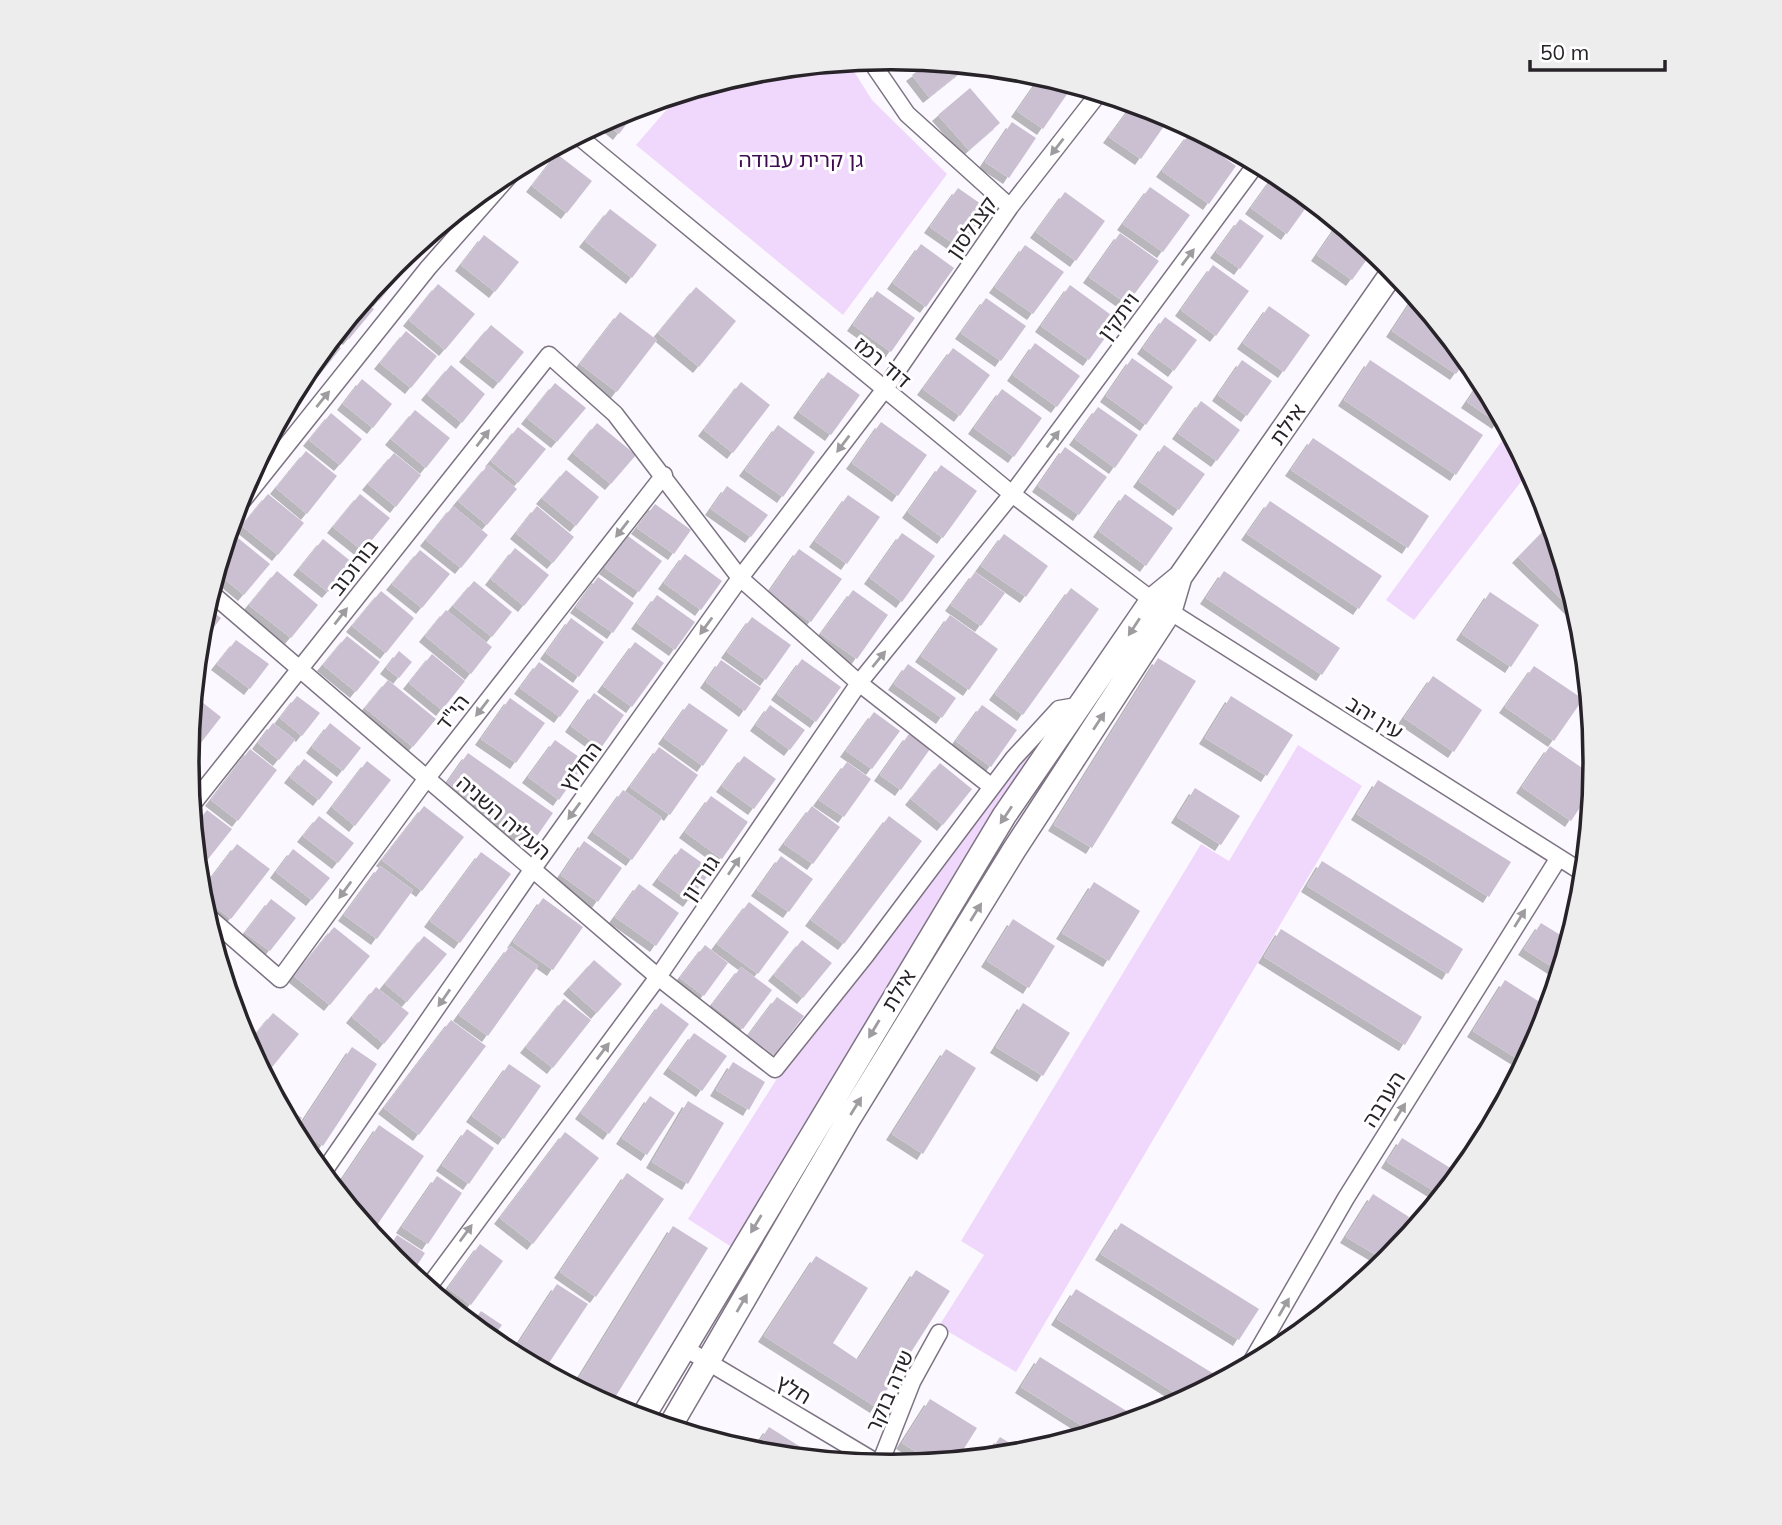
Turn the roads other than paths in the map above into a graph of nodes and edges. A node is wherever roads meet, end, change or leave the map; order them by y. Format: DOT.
graph roads {
  1 [pos="877,70"];
  2 [pos="1092,101"];
  3 [pos="585,141"];
  4 [pos="1251,172"];
  5 [pos="489,199"];
  6 [pos="1010,207"];
  7 [pos="1387,280"];
  8 [pos="884,390"];
  9 [pos="664,475"];
  10 [pos="259,480"];
  11 [pos="1012,494"];
  12 [pos="740,578"];
  13 [pos="218,599"];
  14 [pos="1161,605"];
  15 [pos="299,669"];
  16 [pos="859,683"];
  17 [pos="1083,705"];
  18 [pos="428,778"];
  19 [pos="992,787"];
  20 [pos="200,795"];
  21 [pos="1558,859"];
  22 [pos="1575,869"];
  23 [pos="532,870"];
  24 [pos="218,925"];
  25 [pos="658,977"];
  26 [pos="328,1165"];
  27 [pos="432,1282"];
  28 [pos="939,1333"];
  29 [pos="683,1347"];
  30 [pos="1259,1348"];
  31 [pos="708,1362"];
  32 [pos="647,1410"];
  33 [pos="674,1420"];
  34 [pos="862,1454"];
  35 [pos="885,1455"];
  1 -- 6 [label="street"];
  2 -- 6 [label="street, קצנלסון, one-way"];
  3 -- 8 [label="street, דוד רמז"];
  11 -- 4 [label="street, ויתקין, one-way"];
  10 -- 5 [label="street, one-way"];
  6 -- 8 [label="street, קצנלסון"];
  7 -- 14 [label="street, אילת"];
  8 -- 11 [label="street, דוד רמז"];
  8 -- 12 [label="street, החלוץ, one-way"];
  9 -- 12 [label="street"];
  15 -- 9 [label="street, בורוכוב, one-way"];
  9 -- 18 [label="street, הי\"ד, one-way"];
  11 -- 14 [label="street, דוד רמז"];
  16 -- 11 [label="street, גורדון, one-way"];
  12 -- 16 [label="street"];
  12 -- 23 [label="street, החלוץ, one-way"];
  13 -- 15 [label="street, העליה השניה"];
  14 -- 17 [label="street, אילת, one-way"];
  14 -- 21 [label="street, עין יהב"];
  31 -- 14 [label="street, אילת, one-way"];
  15 -- 18 [label="street, העליה השניה"];
  15 -- 20 [label="street, בורוכוב"];
  16 -- 19 [label="street"];
  25 -- 16 [label="street, גורדון, one-way"];
  17 -- 19 [label="street"];
  17 -- 29 [label="street, אילת, one-way"];
  18 -- 23 [label="street, העליה השניה"];
  18 -- 24 [label="street, הי\"ד, one-way"];
  19 -- 25 [label="street, העליה השניה"];
  21 -- 22 [label="street, עין יהב"];
  30 -- 21 [label="street, הערבה, one-way"];
  23 -- 25 [label="street, העליה השניה"];
  23 -- 26 [label="street, החלוץ, one-way"];
  27 -- 25 [label="street, גורדון, one-way"];
  28 -- 35 [label="street, שדה בוקר"];
  29 -- 31 [label="street, חלץ"];
  29 -- 32 [label="street, אילת"];
  31 -- 33 [label="street, אילת"];
  31 -- 34 [label="street, חלץ"];
}
